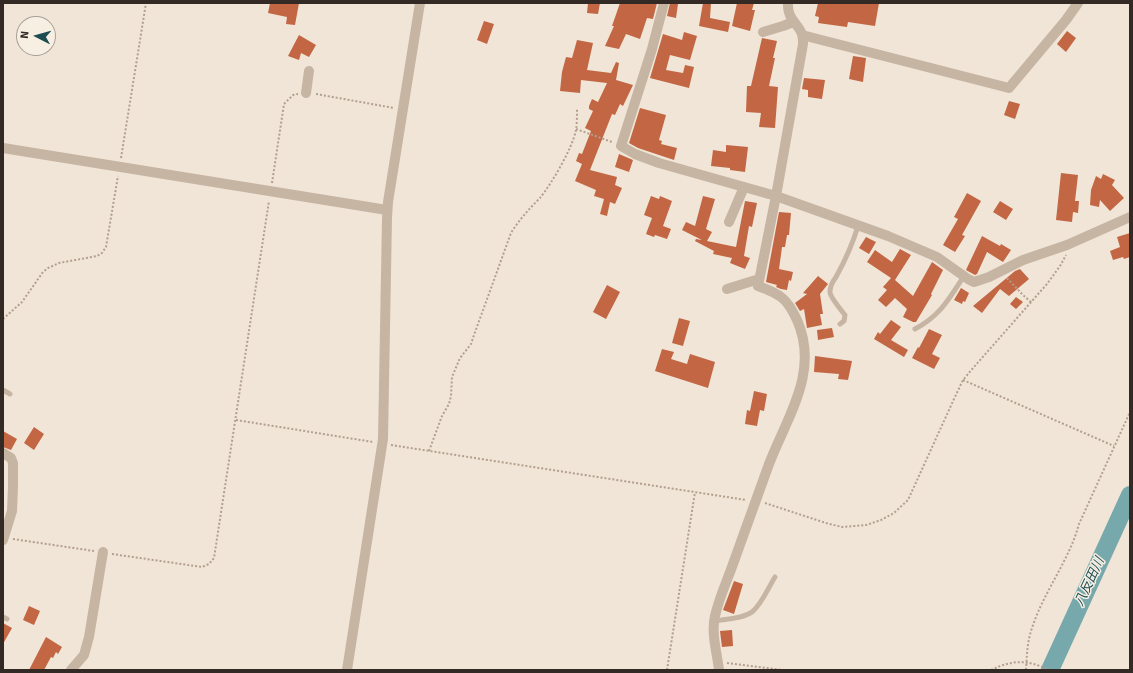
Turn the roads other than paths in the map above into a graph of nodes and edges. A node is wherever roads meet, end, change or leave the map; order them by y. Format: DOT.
graph roads {
  1 [pos="420,3"];
  2 [pos="664,3"];
  3 [pos="788,3"];
  4 [pos="1078,3"];
  5 [pos="793,22"];
  6 [pos="762,32"];
  7 [pos="802,35"];
  8 [pos="309,71"];
  9 [pos="306,92"];
  10 [pos="3,148"];
  11 [pos="744,187"];
  12 [pos="776,196"];
  13 [pos="387,210"];
  14 [pos="1130,217"];
  15 [pos="730,222"];
  16 [pos="858,226"];
  17 [pos="964,276"];
  18 [pos="759,279"];
  19 [pos="727,289"];
  20 [pos="840,324"];
  21 [pos="915,329"];
  22 [pos="3,390"];
  23 [pos="10,394"];
  24 [pos="3,453"];
  25 [pos="3,539"];
  26 [pos="103,552"];
  27 [pos="775,577"];
  28 [pos="714,621"];
  29 [pos="719,666"];
  30 [pos="71,670"];
  31 [pos="347,670"];
  1 -- 13 [label="street"];
  2 -- 11 [label="street"];
  3 -- 5 [label="street"];
  4 -- 7 [label="street"];
  5 -- 6 [label="street"];
  5 -- 7 [label="street"];
  7 -- 12 [label="street"];
  8 -- 9 [label="street"];
  10 -- 13 [label="street"];
  11 -- 12 [label="street"];
  11 -- 15 [label="street"];
  12 -- 16 [label="street"];
  12 -- 18 [label="street"];
  13 -- 31 [label="street"];
  14 -- 17 [label="street"];
  16 -- 17 [label="street"];
  16 -- 20 [label="lane"];
  17 -- 21 [label="lane"];
  18 -- 19 [label="street"];
  18 -- 28 [label="street"];
  22 -- 23 [label="lane"];
  24 -- 25 [label="street"];
  26 -- 30 [label="street"];
  27 -- 28 [label="lane"];
  28 -- 29 [label="street"];
}
